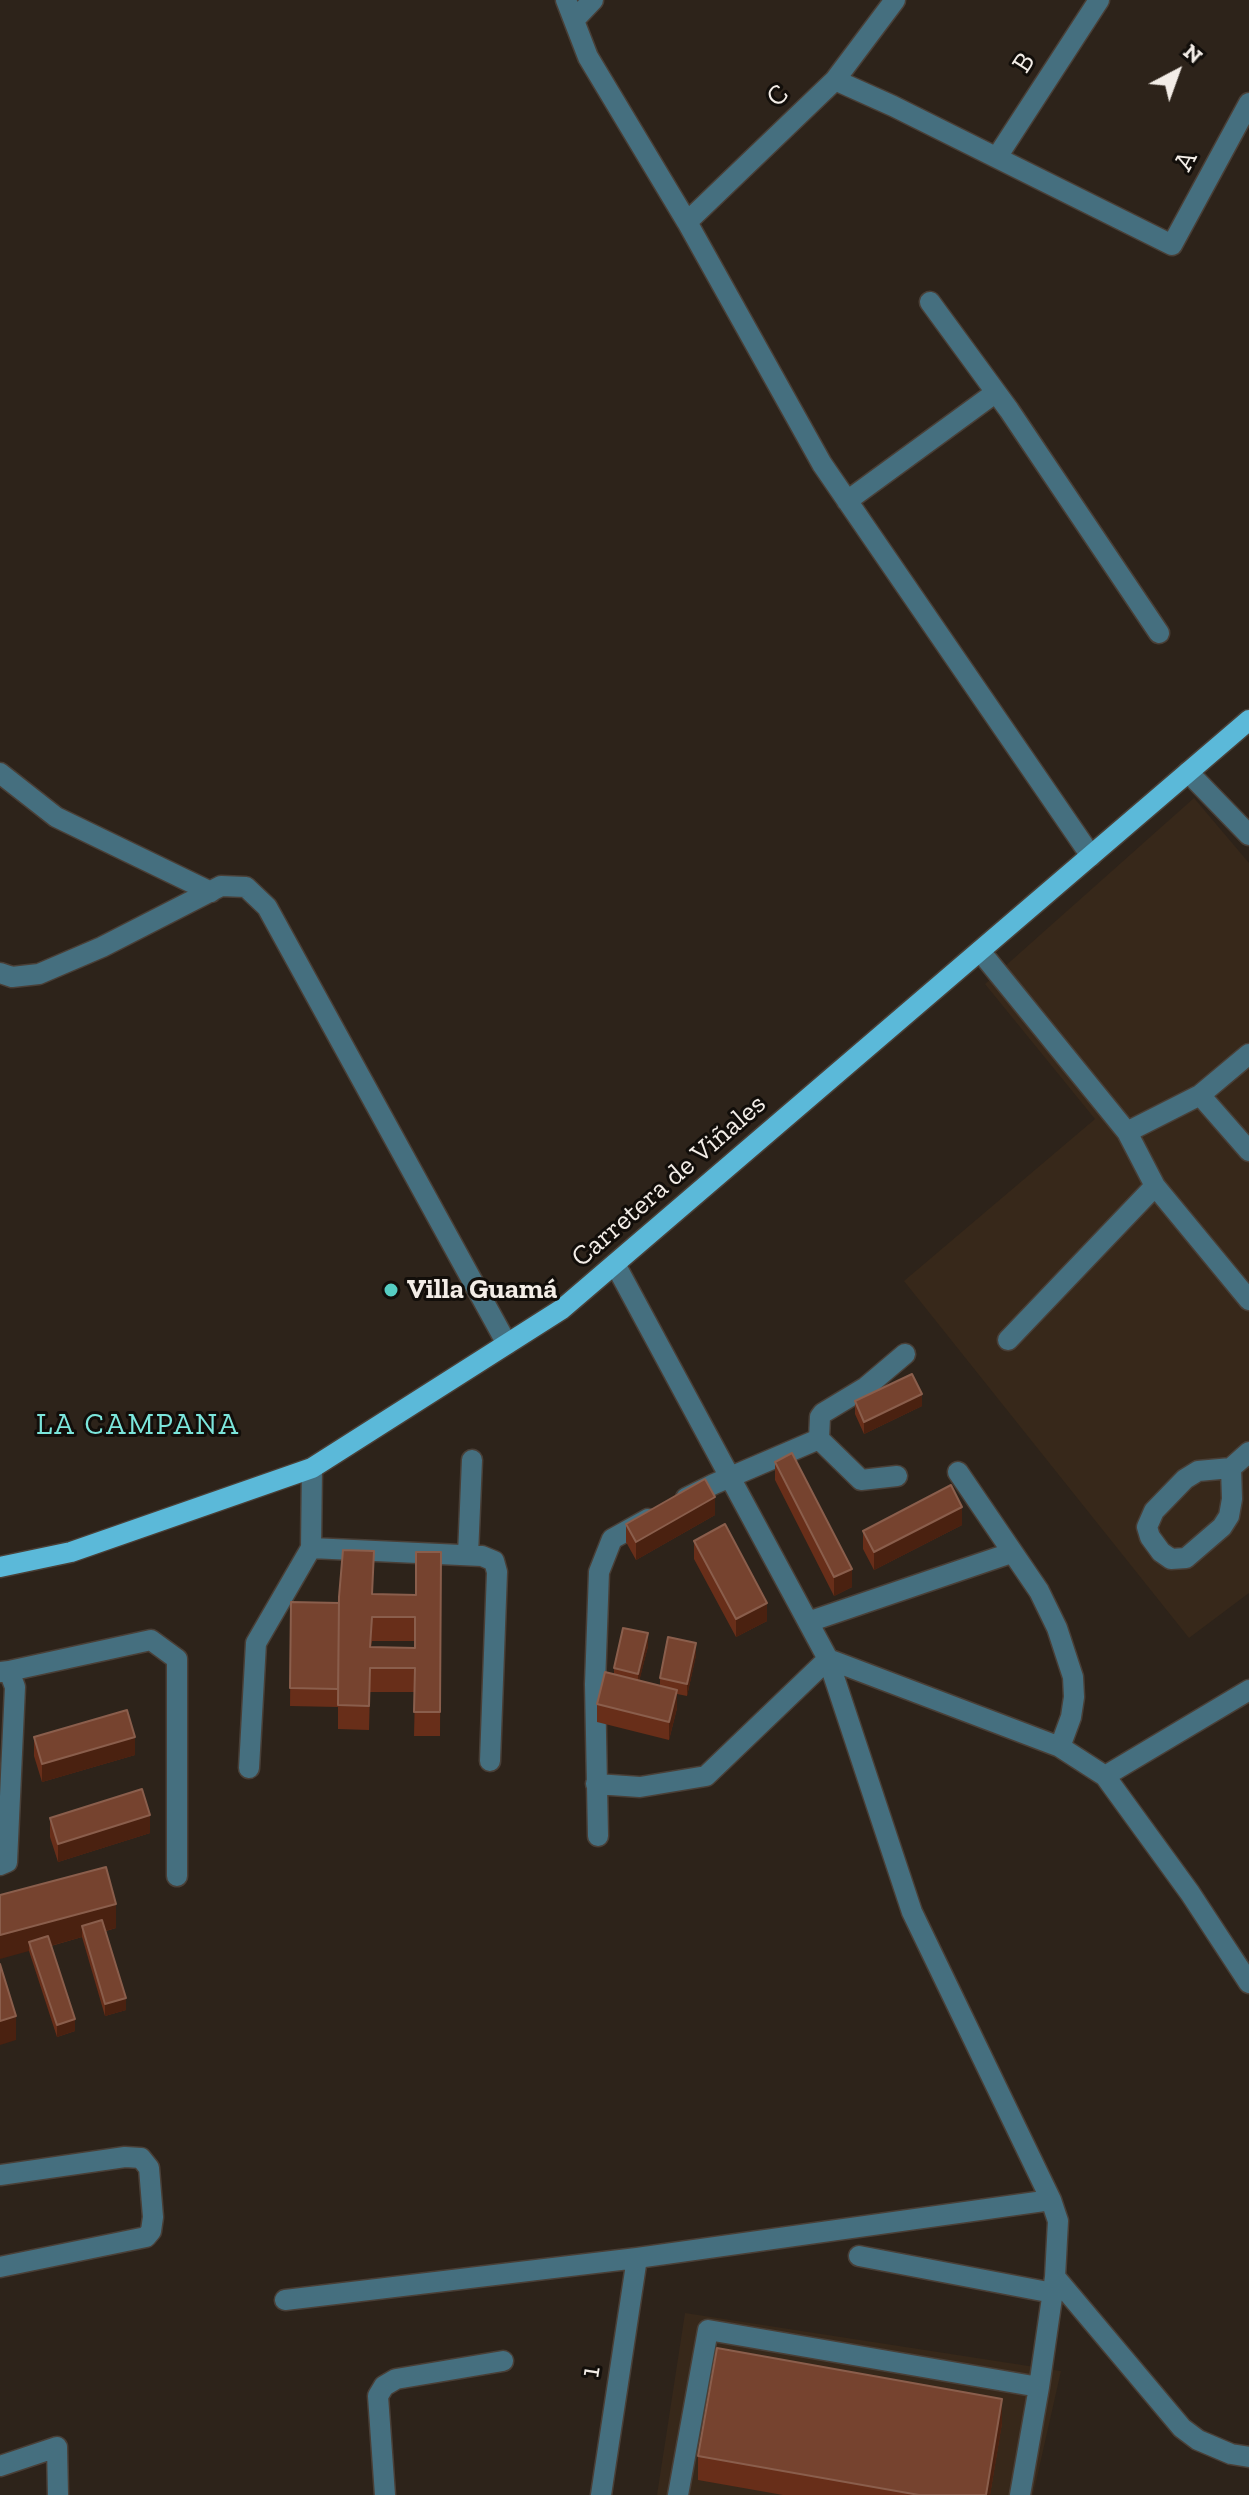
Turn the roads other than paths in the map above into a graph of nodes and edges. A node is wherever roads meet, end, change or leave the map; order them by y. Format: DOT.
graph roads {
  1 [pos="566,0"];
  2 [pos="593,0"];
  3 [pos="895,0"];
  4 [pos="1099,0"];
  5 [pos="574,20"];
  6 [pos="835,80"];
  7 [pos="1249,103"];
  8 [pos="997,157"];
  9 [pos="687,222"];
  10 [pos="930,302"];
  11 [pos="995,393"];
  12 [pos="847,501"];
  13 [pos="1159,633"];
  14 [pos="1249,720"];
  15 [pos="1188,772"];
  16 [pos="0,773"];
  17 [pos="1249,835"];
  18 [pos="1091,856"];
  19 [pos="211,892"];
  20 [pos="980,951"];
  21 [pos="0,973"];
  22 [pos="1249,1054"];
  23 [pos="1200,1095"];
  24 [pos="1127,1132"];
  25 [pos="1249,1151"];
  26 [pos="1155,1186"];
  27 [pos="615,1264"];
  28 [pos="1249,1300"];
  29 [pos="1008,1340"];
  30 [pos="507,1344"];
  31 [pos="905,1354"];
  32 [pos="819,1439"];
  33 [pos="1249,1452"];
  34 [pos="472,1460"];
  35 [pos="312,1468"];
  36 [pos="1231,1468"];
  37 [pos="958,1472"];
  38 [pos="897,1476"];
  39 [pos="729,1477"];
  40 [pos="311,1548"];
  41 [pos="1011,1553"];
  42 [pos="468,1555"];
  43 [pos="0,1567"];
  44 [pos="808,1622"];
  45 [pos="828,1659"];
  46 [pos="4,1672"];
  47 [pos="1249,1690"];
  48 [pos="1060,1747"];
  49 [pos="490,1761"];
  50 [pos="249,1768"];
  51 [pos="1105,1776"];
  52 [pos="596,1784"];
  53 [pos="598,1836"];
  54 [pos="0,1865"];
  55 [pos="177,1876"];
  56 [pos="1249,1983"];
  57 [pos="0,2175"];
  58 [pos="1051,2200"];
  59 [pos="859,2256"];
  60 [pos="637,2258"];
  61 [pos="0,2267"];
  62 [pos="1054,2285"];
  63 [pos="285,2300"];
  64 [pos="503,2361"];
  65 [pos="1039,2387"];
  66 [pos="1249,2457"];
  67 [pos="0,2466"];
  68 [pos="58,2495"];
  69 [pos="385,2495"];
  70 [pos="601,2495"];
  71 [pos="678,2495"];
  72 [pos="1020,2495"];
  1 -- 5 [label="street"];
  2 -- 5 [label="street"];
  3 -- 6 [label="street, C"];
  4 -- 8 [label="street, B"];
  5 -- 9 [label="street"];
  6 -- 8 [label="street"];
  6 -- 9 [label="street, C"];
  7 -- 8 [label="street, A"];
  9 -- 12 [label="street"];
  10 -- 11 [label="street"];
  11 -- 12 [label="street"];
  11 -- 13 [label="street"];
  12 -- 18 [label="street"];
  14 -- 15 [label="main road, Carretera de Viñales"];
  15 -- 17 [label="street"];
  15 -- 18 [label="main road, Carretera de Viñales"];
  16 -- 19 [label="street"];
  18 -- 20 [label="main road, Carretera de Viñales"];
  19 -- 21 [label="street"];
  19 -- 30 [label="street"];
  20 -- 24 [label="street"];
  20 -- 27 [label="main road, Carretera de Viñales"];
  22 -- 23 [label="street"];
  23 -- 24 [label="street"];
  23 -- 25 [label="street"];
  24 -- 26 [label="street"];
  26 -- 28 [label="street"];
  26 -- 29 [label="street"];
  27 -- 30 [label="main road, Carretera de Viñales"];
  27 -- 39 [label="street"];
  30 -- 35 [label="main road, Carretera de Viñales"];
  31 -- 32 [label="street"];
  32 -- 38 [label="street"];
  32 -- 39 [label="street"];
  33 -- 36 [label="street"];
  34 -- 42 [label="street"];
  35 -- 40 [label="street"];
  35 -- 43 [label="main road, Carretera de Viñales"];
  36 -- 36 [label="street"];
  37 -- 41 [label="street"];
  39 -- 44 [label="street"];
  39 -- 52 [label="street"];
  40 -- 42 [label="street"];
  40 -- 50 [label="street"];
  41 -- 44 [label="street"];
  41 -- 48 [label="street"];
  42 -- 49 [label="street"];
  44 -- 45 [label="street"];
  45 -- 48 [label="street"];
  45 -- 52 [label="street"];
  45 -- 58 [label="street"];
  46 -- 54 [label="street"];
  46 -- 55 [label="street"];
  47 -- 51 [label="street"];
  48 -- 51 [label="street"];
  51 -- 56 [label="street"];
  52 -- 53 [label="street"];
  57 -- 61 [label="street"];
  58 -- 60 [label="street"];
  58 -- 62 [label="street"];
  59 -- 62 [label="street"];
  60 -- 63 [label="street"];
  60 -- 70 [label="street, 1"];
  62 -- 65 [label="street"];
  62 -- 66 [label="street"];
  64 -- 69 [label="street"];
  65 -- 71 [label="street"];
  65 -- 72 [label="street"];
  67 -- 68 [label="street"];
}
